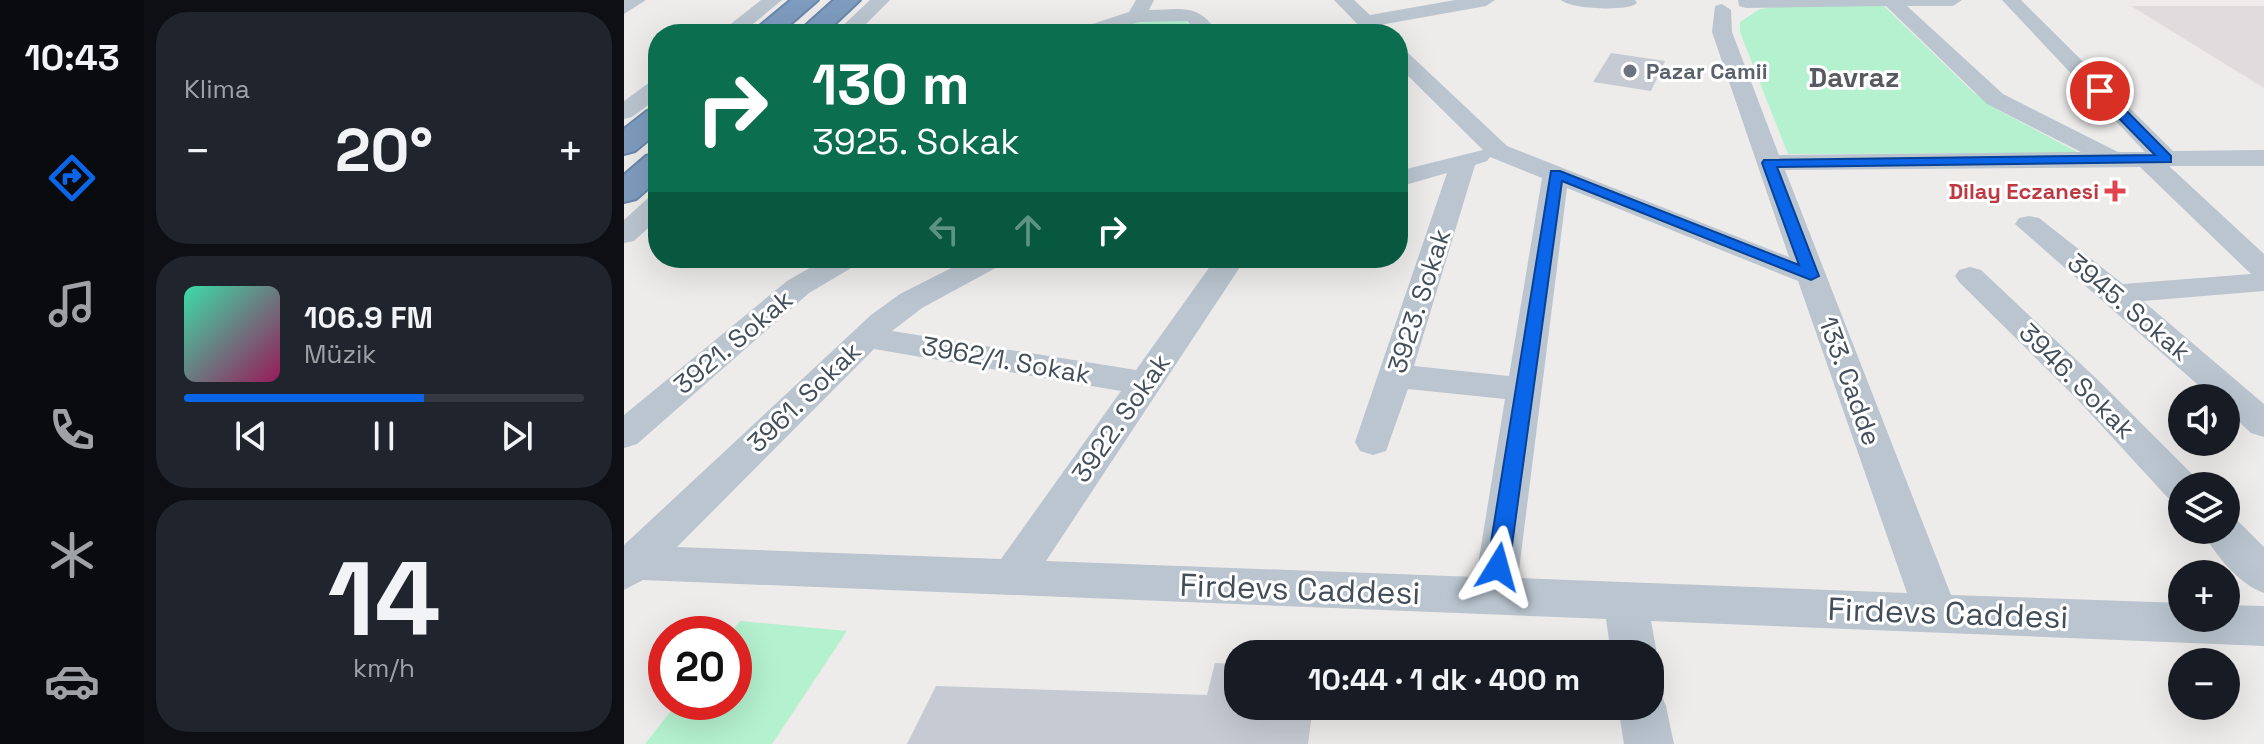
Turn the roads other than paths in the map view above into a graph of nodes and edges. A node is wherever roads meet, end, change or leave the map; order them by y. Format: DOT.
graph roads {
  1 [pos="637,0"];
  2 [pos="651,0"];
  3 [pos="773,0"];
  4 [pos="806,0"];
  5 [pos="848,0"];
  6 [pos="881,0"];
  7 [pos="1343,0"];
  8 [pos="1486,0"];
  9 [pos="1570,0"];
  10 [pos="1953,0"];
  11 [pos="2011,0"];
  12 [pos="1592,1"];
  13 [pos="1745,1"];
  14 [pos="1891,1"];
  15 [pos="624,8"];
  16 [pos="1141,8"];
  17 [pos="1628,9"];
  18 [pos="741,24"];
  19 [pos="776,24"];
  20 [pos="820,24"];
  21 [pos="855,24"];
  22 [pos="1104,24"];
  23 [pos="1202,24"];
  24 [pos="1367,24"];
  25 [pos="1387,24"];
  26 [pos="1408,64"];
  27 [pos="648,94"];
  28 [pos="624,112"];
  29 [pos="648,125"];
  30 [pos="624,144"];
  31 [pos="1498,151"];
  32 [pos="2264,158"];
  33 [pos="2156,159"];
  34 [pos="1464,160"];
  35 [pos="2114,160"];
  36 [pos="1769,163"];
  37 [pos="648,172"];
  38 [pos="1556,174"];
  39 [pos="1408,176"];
  40 [pos="624,192"];
  41 [pos="648,213"];
  42 [pos="2029,224"];
  43 [pos="624,235"];
  44 [pos="832,268"];
  45 [pos="975,268"];
  46 [pos="1224,268"];
  47 [pos="2264,270"];
  48 [pos="1811,276"];
  49 [pos="1970,276"];
  50 [pos="2264,282"];
  51 [pos="2116,294"];
  52 [pos="867,337"];
  53 [pos="1395,376"];
  54 [pos="1145,383"];
  55 [pos="1524,389"];
  56 [pos="2264,424"];
  57 [pos="624,435"];
  58 [pos="1373,442"];
  59 [pos="2168,473"];
  60 [pos="2235,544"];
  61 [pos="627,565"];
  62 [pos="2264,575"];
  63 [pos="1012,577"];
  64 [pos="1494,596"];
  65 [pos="1625,601"];
  66 [pos="1936,613"];
  67 [pos="2264,626"];
  68 [pos="1632,640"];
  69 [pos="1645,720"];
  70 [pos="1649,744"];
  1 -- 2 [label="street"];
  1 -- 15 [label="street"];
  3 -- 18 [label="street"];
  4 -- 19 [label="highway"];
  5 -- 20 [label="highway"];
  6 -- 21 [label="street"];
  7 -- 24 [label="street"];
  8 -- 25 [label="street"];
  9 -- 12 [label="street"];
  10 -- 14 [label="street"];
  11 -- 33 [label="street"];
  12 -- 17 [label="street"];
  13 -- 14 [label="street"];
  13 -- 36 [label="street, 133. Cadde"];
  14 -- 35 [label="street"];
  16 -- 22 [label="street"];
  16 -- 23 [label="street"];
  26 -- 31 [label="street"];
  27 -- 28 [label="street"];
  29 -- 30 [label="highway"];
  31 -- 34 [label="street"];
  31 -- 38 [label="street"];
  32 -- 33 [label="street"];
  33 -- 35 [label="street"];
  33 -- 47 [label="street"];
  34 -- 39 [label="street"];
  34 -- 53 [label="street, 3923. Sokak"];
  35 -- 36 [label="street"];
  36 -- 48 [label="street, 133. Cadde"];
  37 -- 40 [label="highway"];
  38 -- 48 [label="street"];
  38 -- 55 [label="street"];
  41 -- 43 [label="street"];
  42 -- 51 [label="street, 3945. Sokak"];
  44 -- 57 [label="street, 3921. Sokak"];
  45 -- 52 [label="street, 3961. Sokak"];
  46 -- 54 [label="street, 3922. Sokak"];
  48 -- 66 [label="street, 133. Cadde"];
  49 -- 59 [label="street, 3946. Sokak"];
  50 -- 51 [label="street"];
  51 -- 56 [label="street, 3945. Sokak"];
  52 -- 54 [label="street, 3962/1. Sokak"];
  52 -- 61 [label="street, 3961. Sokak"];
  53 -- 55 [label="street"];
  53 -- 58 [label="street, 3923. Sokak"];
  54 -- 63 [label="street, 3922. Sokak"];
  55 -- 64 [label="street"];
  60 -- 62 [label="street"];
  61 -- 63 [label="street, Firdevs Caddesi"];
  63 -- 64 [label="street, Firdevs Caddesi"];
  64 -- 65 [label="street, Firdevs Caddesi"];
  65 -- 66 [label="street, Firdevs Caddesi"];
  65 -- 68 [label="street"];
  66 -- 67 [label="street, Firdevs Caddesi"];
  69 -- 70 [label="street"];
}
